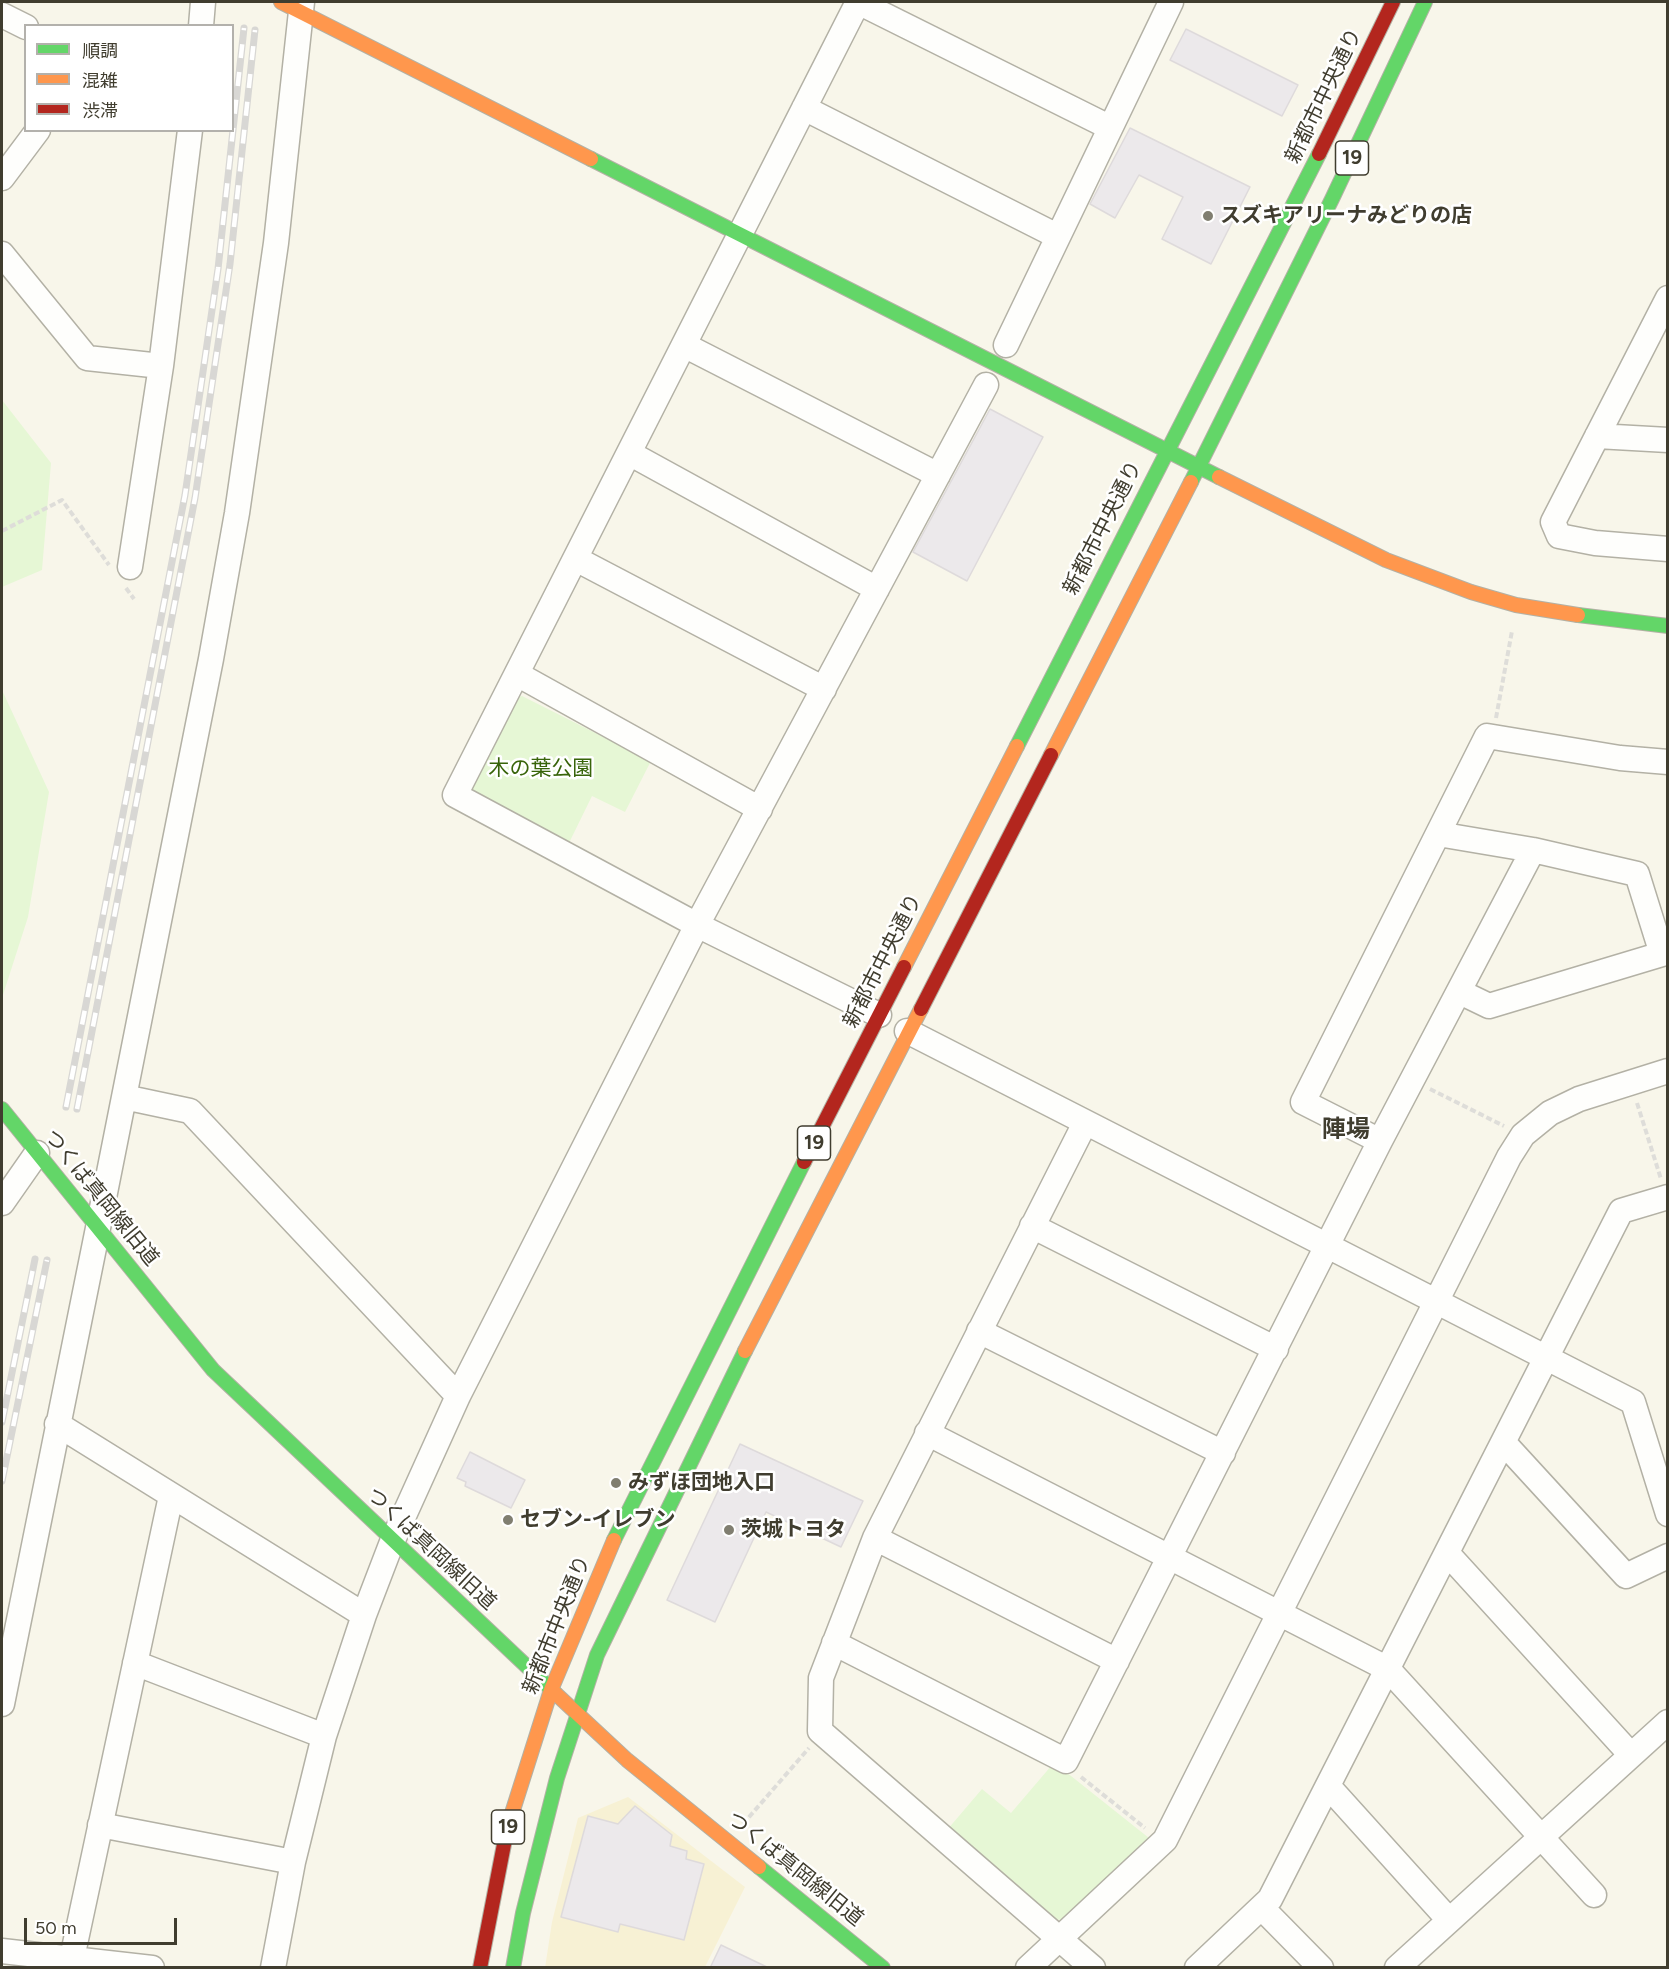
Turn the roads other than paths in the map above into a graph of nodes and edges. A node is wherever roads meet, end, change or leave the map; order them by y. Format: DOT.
graph roads {
  1 [pos="203,2"];
  2 [pos="858,2"];
  3 [pos="1171,2"];
  4 [pos="1393,2"];
  5 [pos="1425,2"];
  6 [pos="294,5"];
  7 [pos="2,15"];
  8 [pos="201,24"];
  9 [pos="24,26"];
  10 [pos="804,108"];
  11 [pos="1108,127"];
  12 [pos="36,132"];
  13 [pos="190,132"];
  14 [pos="2,178"];
  15 [pos="741,233"];
  16 [pos="1057,236"];
  17 [pos="2,254"];
  18 [pos="1668,297"];
  19 [pos="1659,329"];
  20 [pos="684,345"];
  21 [pos="1006,345"];
  22 [pos="161,366"];
  23 [pos="986,385"];
  24 [pos="1597,436"];
  25 [pos="1668,440"];
  26 [pos="1166,451"];
  27 [pos="629,453"];
  28 [pos="1199,467"];
  29 [pos="938,476"];
  30 [pos="1668,549"];
  31 [pos="576,558"];
  32 [pos="122,574"];
  33 [pos="877,590"];
  34 [pos="1668,626"];
  35 [pos="517,674"];
  36 [pos="824,689"];
  37 [pos="1668,762"];
  38 [pos="760,809"];
  39 [pos="1438,834"];
  40 [pos="1533,850"];
  41 [pos="697,925"];
  42 [pos="1460,992"];
  43 [pos="879,1015"];
  44 [pos="907,1032"];
  45 [pos="1668,1071"];
  46 [pos="124,1097"];
  47 [pos="2,1110"];
  48 [pos="1085,1123"];
  49 [pos="1380,1141"];
  50 [pos="37,1153"];
  51 [pos="1667,1197"];
  52 [pos="2,1203"];
  53 [pos="1032,1226"];
  54 [pos="98,1228"];
  55 [pos="1329,1245"];
  56 [pos="1437,1302"];
  57 [pos="979,1331"];
  58 [pos="1276,1349"];
  59 [pos="1547,1359"];
  60 [pos="458,1396"];
  61 [pos="57,1425"];
  62 [pos="927,1433"];
  63 [pos="1504,1443"];
  64 [pos="1223,1453"];
  65 [pos="171,1496"];
  66 [pos="1668,1514"];
  67 [pos="874,1538"];
  68 [pos="392,1542"];
  69 [pos="1447,1553"];
  70 [pos="1668,1556"];
  71 [pos="1170,1558"];
  72 [pos="1279,1613"];
  73 [pos="364,1615"];
  74 [pos="834,1643"];
  75 [pos="1117,1661"];
  76 [pos="135,1663"];
  77 [pos="1388,1669"];
  78 [pos="551,1690"];
  79 [pos="2,1704"];
  80 [pos="576,1713"];
  81 [pos="1668,1722"];
  82 [pos="324,1736"];
  83 [pos="1631,1755"];
  84 [pos="1329,1787"];
  85 [pos="100,1825"];
  86 [pos="1541,1837"];
  87 [pos="292,1862"];
  88 [pos="1594,1895"];
  89 [pos="1262,1908"];
  90 [pos="1449,1920"];
  91 [pos="1060,1939"];
  92 [pos="2,1951"];
  93 [pos="72,1958"];
  94 [pos="152,1968"];
  95 [pos="273,1968"];
  96 [pos="480,1968"];
  97 [pos="513,1968"];
  98 [pos="884,1968"];
  99 [pos="1028,1968"];
  100 [pos="1093,1968"];
  101 [pos="1197,1968"];
  102 [pos="1322,1968"];
  103 [pos="1397,1968"];
  1 -- 8 [label="street"];
  2 -- 10 [label="street"];
  2 -- 11 [label="street"];
  3 -- 11 [label="street"];
  4 -- 26 [label="main road, 新都市中央通り / 19"];
  5 -- 28 [label="main road, 19"];
  6 -- 15 [label="main road"];
  6 -- 46 [label="street"];
  7 -- 9 [label="street"];
  10 -- 15 [label="street"];
  10 -- 16 [label="street"];
  11 -- 16 [label="street"];
  12 -- 14 [label="street"];
  13 -- 22 [label="street"];
  15 -- 20 [label="street"];
  15 -- 26 [label="main road"];
  16 -- 21 [label="street"];
  17 -- 22 [label="street"];
  18 -- 19 [label="street"];
  19 -- 24 [label="street"];
  20 -- 27 [label="street"];
  20 -- 29 [label="street"];
  22 -- 32 [label="street"];
  23 -- 29 [label="street"];
  24 -- 25 [label="street"];
  24 -- 30 [label="street"];
  26 -- 28 [label="main road"];
  26 -- 43 [label="main road, 新都市中央通り / 19"];
  27 -- 31 [label="street"];
  27 -- 33 [label="street"];
  28 -- 34 [label="main road"];
  28 -- 44 [label="main road, 19"];
  29 -- 33 [label="street"];
  31 -- 35 [label="street"];
  31 -- 36 [label="street"];
  33 -- 36 [label="street"];
  35 -- 38 [label="street"];
  35 -- 41 [label="street"];
  36 -- 38 [label="street"];
  37 -- 39 [label="street"];
  38 -- 41 [label="street"];
  39 -- 40 [label="street"];
  39 -- 49 [label="street"];
  40 -- 42 [label="street"];
  40 -- 42 [label="street"];
  41 -- 43 [label="street"];
  41 -- 60 [label="street"];
  42 -- 49 [label="street"];
  43 -- 78 [label="main road, 新都市中央通り / 19"];
  44 -- 48 [label="street"];
  44 -- 80 [label="main road, 19"];
  45 -- 56 [label="street"];
  46 -- 54 [label="street"];
  46 -- 60 [label="street"];
  47 -- 50 [label="main road, つくば真岡線旧道"];
  48 -- 53 [label="street"];
  48 -- 55 [label="street"];
  49 -- 55 [label="street"];
  50 -- 52 [label="street"];
  50 -- 54 [label="main road, つくば真岡線旧道"];
  51 -- 59 [label="street"];
  53 -- 57 [label="street"];
  53 -- 58 [label="street"];
  54 -- 61 [label="street"];
  54 -- 68 [label="main road, つくば真岡線旧道"];
  55 -- 56 [label="street"];
  55 -- 58 [label="street"];
  56 -- 59 [label="street"];
  56 -- 72 [label="street"];
  57 -- 62 [label="street"];
  57 -- 64 [label="street"];
  58 -- 64 [label="street"];
  59 -- 63 [label="street"];
  59 -- 66 [label="street"];
  60 -- 68 [label="street"];
  61 -- 65 [label="street"];
  61 -- 79 [label="street"];
  62 -- 67 [label="street"];
  62 -- 71 [label="street"];
  63 -- 69 [label="street"];
  63 -- 70 [label="street"];
  64 -- 71 [label="street"];
  65 -- 73 [label="street"];
  65 -- 76 [label="street"];
  67 -- 74 [label="street"];
  67 -- 75 [label="street"];
  68 -- 73 [label="street"];
  68 -- 78 [label="main road, つくば真岡線旧道"];
  69 -- 77 [label="street"];
  69 -- 83 [label="street"];
  71 -- 72 [label="street"];
  71 -- 75 [label="street"];
  72 -- 77 [label="street"];
  72 -- 91 [label="street"];
  73 -- 82 [label="street"];
  74 -- 75 [label="street"];
  74 -- 91 [label="street"];
  76 -- 82 [label="street"];
  76 -- 85 [label="street"];
  77 -- 84 [label="street"];
  77 -- 86 [label="street"];
  78 -- 80 [label="main road, つくば真岡線旧道"];
  78 -- 96 [label="main road, 新都市中央通り / 19"];
  80 -- 97 [label="main road, 19"];
  80 -- 98 [label="main road, つくば真岡線旧道"];
  81 -- 83 [label="street"];
  82 -- 87 [label="street"];
  83 -- 86 [label="street"];
  84 -- 89 [label="street"];
  84 -- 90 [label="street"];
  85 -- 87 [label="street"];
  85 -- 93 [label="street"];
  86 -- 88 [label="street"];
  86 -- 90 [label="street"];
  87 -- 95 [label="street"];
  89 -- 101 [label="street"];
  89 -- 102 [label="street"];
  90 -- 103 [label="street"];
  91 -- 99 [label="street"];
  91 -- 100 [label="street"];
  92 -- 93 [label="street"];
  93 -- 94 [label="street"];
}
